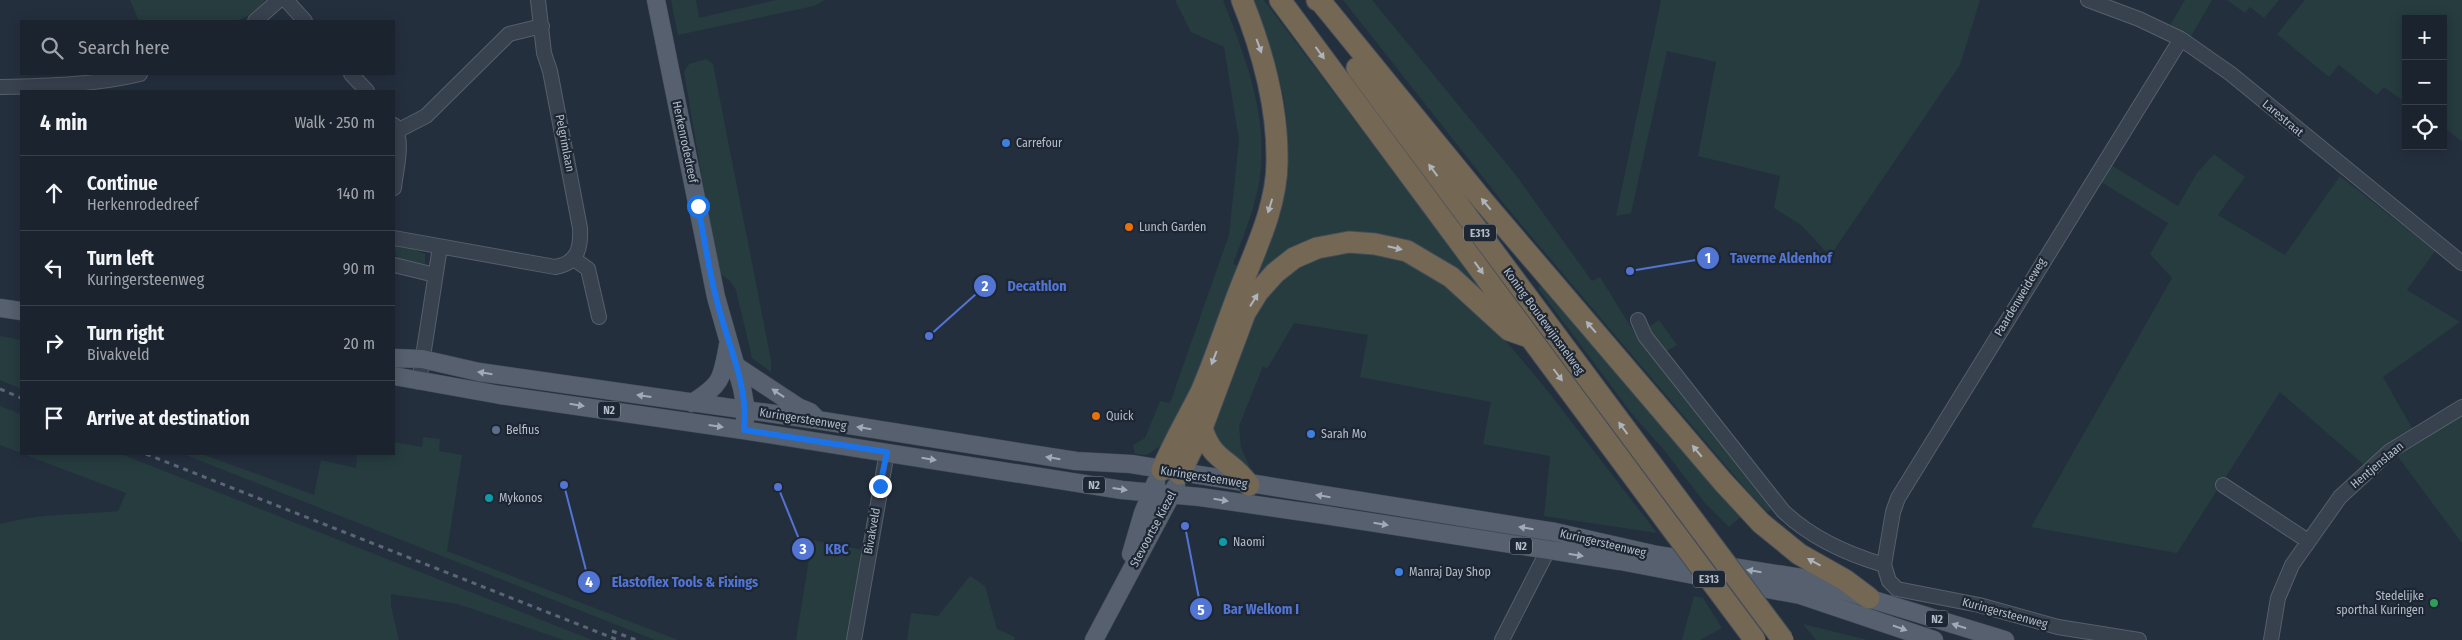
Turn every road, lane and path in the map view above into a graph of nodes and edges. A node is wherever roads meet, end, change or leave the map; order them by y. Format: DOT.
graph roads {
  1 [pos="538,0"];
  2 [pos="656,0"];
  3 [pos="1242,0"];
  4 [pos="1280,0"];
  5 [pos="1307,0"];
  6 [pos="1317,0"];
  7 [pos="2088,0"];
  8 [pos="279,1"];
  9 [pos="256,20"];
  10 [pos="304,20"];
  11 [pos="542,26"];
  12 [pos="2181,39"];
  13 [pos="135,75"];
  14 [pos="352,75"];
  15 [pos="0,87"];
  16 [pos="366,90"];
  17 [pos="396,128"];
  18 [pos="395,181"];
  19 [pos="395,238"];
  20 [pos="440,247"];
  21 [pos="574,259"];
  22 [pos="2462,263"];
  23 [pos="395,265"];
  24 [pos="435,274"];
  25 [pos="0,308"];
  26 [pos="20,311"];
  27 [pos="599,317"];
  28 [pos="0,320"];
  29 [pos="1638,320"];
  30 [pos="20,323"];
  31 [pos="1529,336"];
  32 [pos="728,342"];
  33 [pos="395,358"];
  34 [pos="422,358"];
  35 [pos="736,366"];
  36 [pos="395,376"];
  37 [pos="419,382"];
  38 [pos="692,403"];
  39 [pos="2462,407"];
  40 [pos="746,410"];
  41 [pos="817,420"];
  42 [pos="1202,428"];
  43 [pos="744,430"];
  44 [pos="887,452"];
  45 [pos="1171,472"];
  46 [pos="1249,484"];
  47 [pos="2223,486"];
  48 [pos="1151,493"];
  49 [pos="1172,494"];
  50 [pos="2308,541"];
  51 [pos="1548,550"];
  52 [pos="1884,565"];
  53 [pos="1124,584"];
  54 [pos="1869,598"];
  55 [pos="854,640"];
  56 [pos="1094,640"];
  57 [pos="1502,640"];
  58 [pos="1755,640"];
  59 [pos="1783,640"];
  60 [pos="1934,640"];
  61 [pos="2005,640"];
  62 [pos="2138,640"];
  63 [pos="2271,640"];
  1 -- 11 [label="street, Pelgrimlaan"];
  2 -- 32 [label="main road, Herkenrodedreef"];
  3 -- 45 [label="highway, one-way"];
  4 -- 31 [label="highway, Koning Boudewijnsnelweg / E313, one-way"];
  59 -- 5 [label="highway, Koning Boudewijnsnelweg / E313, one-way, bridge"];
  54 -- 6 [label="highway, one-way"];
  7 -- 12 [label="street, Larestraat"];
  8 -- 9 [label="street"];
  8 -- 10 [label="street"];
  11 -- 17 [label="street"];
  11 -- 21 [label="street, Pelgrimlaan"];
  12 -- 22 [label="street, Larestraat"];
  12 -- 52 [label="street, Paardenweideweg"];
  13 -- 15 [label="street"];
  14 -- 16 [label="street"];
  17 -- 18 [label="street"];
  19 -- 20 [label="street"];
  20 -- 21 [label="street"];
  20 -- 24 [label="street"];
  21 -- 27 [label="street"];
  23 -- 24 [label="street"];
  24 -- 34 [label="street"];
  25 -- 26 [label="main road"];
  28 -- 30 [label="main road"];
  29 -- 52 [label="street"];
  42 -- 31 [label="highway, one-way"];
  31 -- 58 [label="highway, Koning Boudewijnsnelweg / E313, one-way, bridge"];
  32 -- 35 [label="main road, Herkenrodedreef"];
  32 -- 38 [label="main road"];
  33 -- 34 [label="main road, Kuringersteenweg / N2"];
  34 -- 37 [label="street"];
  38 -- 34 [label="main road, Kuringersteenweg / N2, one-way"];
  35 -- 40 [label="main road, Herkenrodedreef"];
  41 -- 35 [label="main road, one-way"];
  36 -- 37 [label="main road, Kuringersteenweg / N2"];
  37 -- 43 [label="main road, Kuringersteenweg / N2, one-way"];
  38 -- 40 [label="main road, Kuringersteenweg / N2"];
  39 -- 50 [label="street, Hentjenslaan"];
  40 -- 41 [label="main road, Kuringersteenweg / N2"];
  40 -- 43 [label="main road, Herkenrodedreef"];
  45 -- 41 [label="main road, Kuringersteenweg / N2, one-way"];
  42 -- 45 [label="highway"];
  42 -- 46 [label="highway"];
  43 -- 44 [label="main road, Kuringersteenweg / N2"];
  44 -- 48 [label="main road, Kuringersteenweg / N2, one-way"];
  44 -- 55 [label="street, Bivakveld"];
  45 -- 46 [label="main road, Kuringersteenweg / N2"];
  45 -- 48 [label="main road, Stevoortse Kiezel"];
  45 -- 49 [label="main road, Stevoortse Kiezel"];
  54 -- 46 [label="main road, Kuringersteenweg / N2, one-way"];
  47 -- 50 [label="street"];
  48 -- 49 [label="main road, Kuringersteenweg / N2"];
  48 -- 53 [label="main road, Stevoortse Kiezel"];
  49 -- 51 [label="main road, Kuringersteenweg / N2, one-way"];
  49 -- 53 [label="main road, Stevoortse Kiezel"];
  50 -- 63 [label="street, Hentjenslaan"];
  51 -- 57 [label="street"];
  51 -- 60 [label="main road, Kuringersteenweg / N2, one-way"];
  52 -- 62 [label="street, Kuringersteenweg"];
  53 -- 56 [label="main road, Stevoortse Kiezel"];
  61 -- 54 [label="main road, Kuringersteenweg / N2, one-way"];
}
